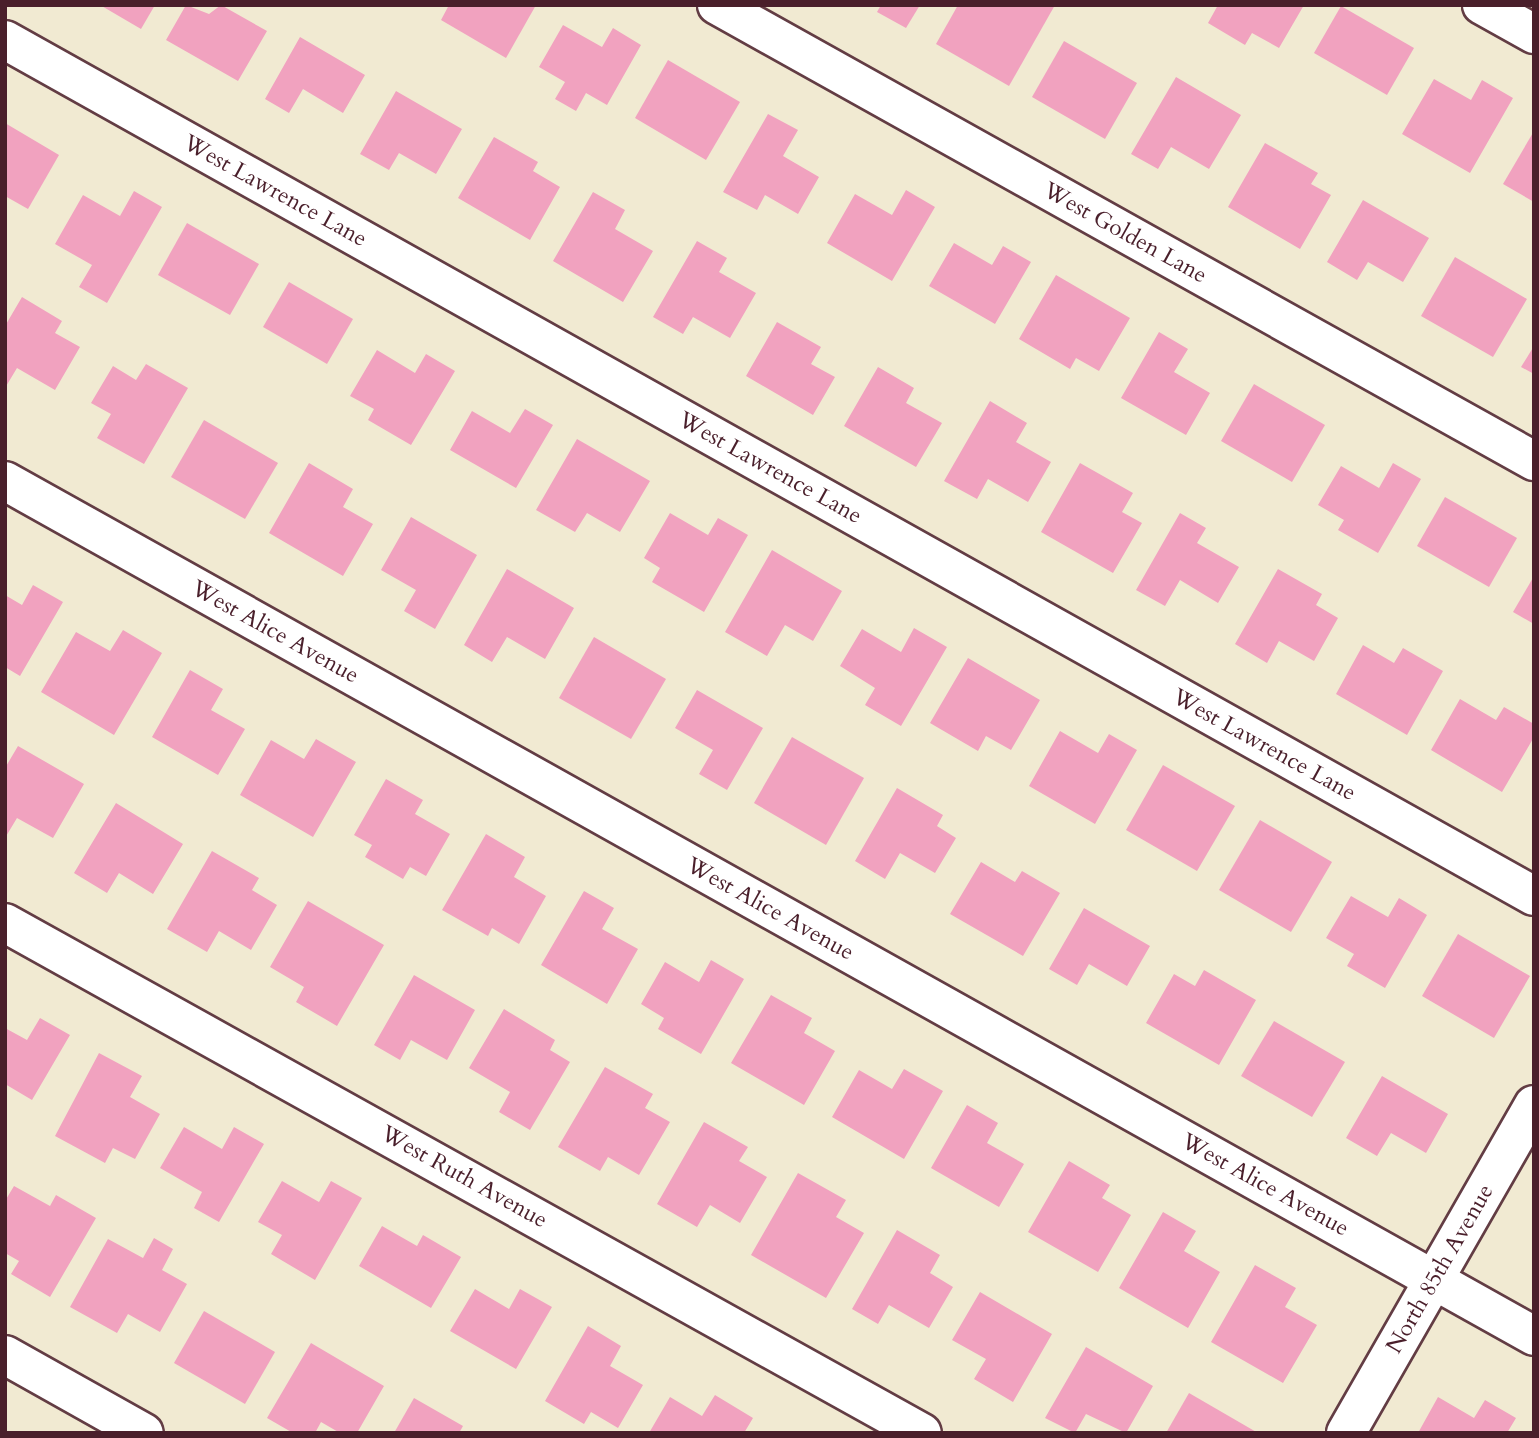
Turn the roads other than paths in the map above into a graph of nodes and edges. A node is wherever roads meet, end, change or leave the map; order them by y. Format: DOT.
graph roads {
  1 [pos="717,5"];
  2 [pos="1482,5"];
  3 [pos="1534,34"];
  4 [pos="5,40"];
  5 [pos="1534,461"];
  6 [pos="5,481"];
  7 [pos="1534,896"];
  8 [pos="5,923"];
  9 [pos="1534,1105"];
  10 [pos="1434,1280"];
  11 [pos="1534,1336"];
  12 [pos="5,1355"];
  13 [pos="144,1433"];
  14 [pos="922,1433"];
  15 [pos="1346,1433"];
  1 -- 5 [label="street, West Golden Lane"];
  2 -- 3 [label="street"];
  4 -- 7 [label="street, West Lawrence Lane"];
  6 -- 10 [label="street, West Alice Avenue"];
  8 -- 14 [label="street, West Ruth Avenue"];
  9 -- 10 [label="street, North 85th Avenue"];
  10 -- 11 [label="street, West Alice Avenue"];
  10 -- 15 [label="street, North 85th Avenue"];
  12 -- 13 [label="street"];
}
